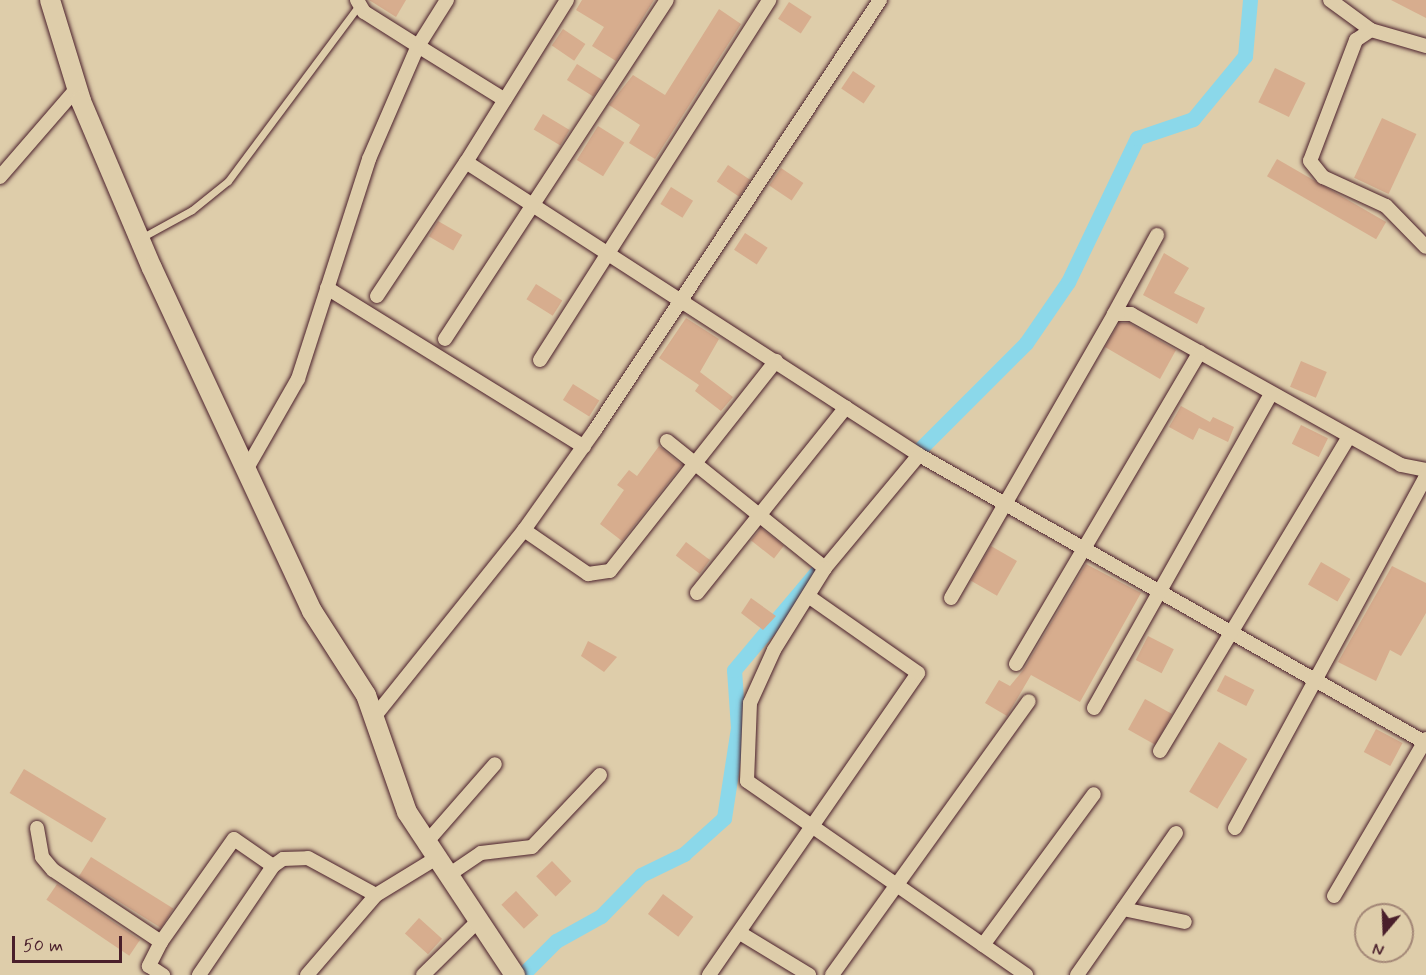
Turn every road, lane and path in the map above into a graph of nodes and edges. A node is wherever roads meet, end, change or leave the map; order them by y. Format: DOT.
graph roads {
  1 [pos="50,0"];
  2 [pos="447,0"];
  3 [pos="567,0"];
  4 [pos="667,0"];
  5 [pos="769,0"];
  6 [pos="880,0"];
  7 [pos="1330,0"];
  8 [pos="358,3"];
  9 [pos="1371,30"];
  10 [pos="418,46"];
  11 [pos="1426,46"];
  12 [pos="77,88"];
  13 [pos="505,100"];
  14 [pos="466,162"];
  15 [pos="0,177"];
  16 [pos="533,204"];
  17 [pos="1157,235"];
  18 [pos="140,238"];
  19 [pos="1426,247"];
  20 [pos="609,252"];
  21 [pos="327,288"];
  22 [pos="377,296"];
  23 [pos="681,299"];
  24 [pos="1114,314"];
  25 [pos="445,339"];
  26 [pos="1200,352"];
  27 [pos="540,360"];
  28 [pos="776,361"];
  29 [pos="1271,394"];
  30 [pos="846,407"];
  31 [pos="1349,437"];
  32 [pos="667,441"];
  33 [pos="584,447"];
  34 [pos="919,455"];
  35 [pos="694,463"];
  36 [pos="246,470"];
  37 [pos="1426,470"];
  38 [pos="1426,476"];
  39 [pos="1004,505"];
  40 [pos="759,515"];
  41 [pos="524,530"];
  42 [pos="1083,550"];
  43 [pos="825,568"];
  44 [pos="1159,592"];
  45 [pos="697,593"];
  46 [pos="808,596"];
  47 [pos="951,598"];
  48 [pos="1231,633"];
  49 [pos="1016,664"];
  50 [pos="1315,680"];
  51 [pos="1029,700"];
  52 [pos="1094,708"];
  53 [pos="375,716"];
  54 [pos="1426,741"];
  55 [pos="1160,751"];
  56 [pos="495,764"];
  57 [pos="600,775"];
  58 [pos="1094,794"];
  59 [pos="37,828"];
  60 [pos="815,828"];
  61 [pos="1235,828"];
  62 [pos="1176,833"];
  63 [pos="430,852"];
  64 [pos="273,866"];
  65 [pos="447,876"];
  66 [pos="898,883"];
  67 [pos="376,895"];
  68 [pos="1334,896"];
  69 [pos="1123,909"];
  70 [pos="478,921"];
  71 [pos="1185,922"];
  72 [pos="740,933"];
  73 [pos="161,942"];
  74 [pos="983,945"];
  75 [pos="163,975"];
  76 [pos="199,975"];
  77 [pos="307,975"];
  78 [pos="423,975"];
  79 [pos="515,975"];
  80 [pos="709,975"];
  81 [pos="809,975"];
  82 [pos="832,975"];
  83 [pos="1026,975"];
  84 [pos="1077,975"];
  1 -- 12 [label="street"];
  2 -- 10 [label="street"];
  3 -- 13 [label="street"];
  4 -- 16 [label="street"];
  5 -- 20 [label="street"];
  6 -- 23 [label="street"];
  7 -- 9 [label="street"];
  8 -- 10 [label="street"];
  8 -- 18 [label="lane"];
  9 -- 11 [label="street"];
  9 -- 19 [label="street"];
  10 -- 13 [label="street"];
  10 -- 21 [label="street"];
  12 -- 15 [label="street"];
  12 -- 18 [label="street"];
  13 -- 14 [label="street"];
  14 -- 16 [label="street"];
  14 -- 22 [label="street"];
  16 -- 20 [label="street"];
  16 -- 25 [label="street"];
  17 -- 24 [label="street"];
  18 -- 36 [label="street"];
  20 -- 23 [label="street"];
  20 -- 27 [label="street"];
  21 -- 33 [label="street"];
  21 -- 36 [label="street"];
  23 -- 28 [label="street"];
  23 -- 33 [label="street"];
  24 -- 26 [label="street"];
  24 -- 39 [label="street"];
  26 -- 29 [label="street"];
  26 -- 42 [label="street"];
  28 -- 30 [label="street"];
  28 -- 35 [label="street"];
  29 -- 31 [label="street"];
  29 -- 44 [label="street"];
  30 -- 34 [label="street"];
  30 -- 40 [label="street"];
  31 -- 37 [label="street"];
  31 -- 48 [label="street"];
  32 -- 35 [label="street"];
  33 -- 41 [label="street"];
  34 -- 39 [label="street"];
  34 -- 43 [label="street"];
  35 -- 40 [label="street"];
  35 -- 41 [label="street"];
  36 -- 53 [label="street"];
  38 -- 50 [label="street"];
  39 -- 42 [label="street"];
  39 -- 47 [label="street"];
  40 -- 43 [label="street"];
  40 -- 45 [label="street"];
  41 -- 53 [label="street"];
  42 -- 44 [label="street"];
  42 -- 49 [label="street"];
  43 -- 46 [label="street"];
  44 -- 48 [label="street"];
  44 -- 52 [label="street"];
  46 -- 60 [label="street"];
  46 -- 60 [label="street"];
  48 -- 50 [label="street"];
  48 -- 55 [label="street"];
  50 -- 54 [label="street"];
  50 -- 61 [label="street"];
  51 -- 66 [label="street"];
  53 -- 63 [label="street"];
  54 -- 68 [label="street"];
  56 -- 63 [label="street"];
  57 -- 65 [label="street"];
  58 -- 74 [label="street"];
  59 -- 73 [label="street"];
  60 -- 66 [label="street"];
  60 -- 72 [label="street"];
  62 -- 69 [label="street"];
  63 -- 65 [label="street"];
  63 -- 67 [label="street"];
  64 -- 67 [label="street"];
  64 -- 73 [label="street"];
  64 -- 76 [label="street"];
  65 -- 70 [label="street"];
  66 -- 74 [label="street"];
  66 -- 82 [label="street"];
  67 -- 77 [label="street"];
  69 -- 71 [label="street"];
  69 -- 84 [label="street"];
  70 -- 78 [label="street"];
  70 -- 79 [label="street"];
  72 -- 80 [label="street"];
  72 -- 81 [label="street"];
  73 -- 75 [label="street"];
  74 -- 83 [label="street"];
}
